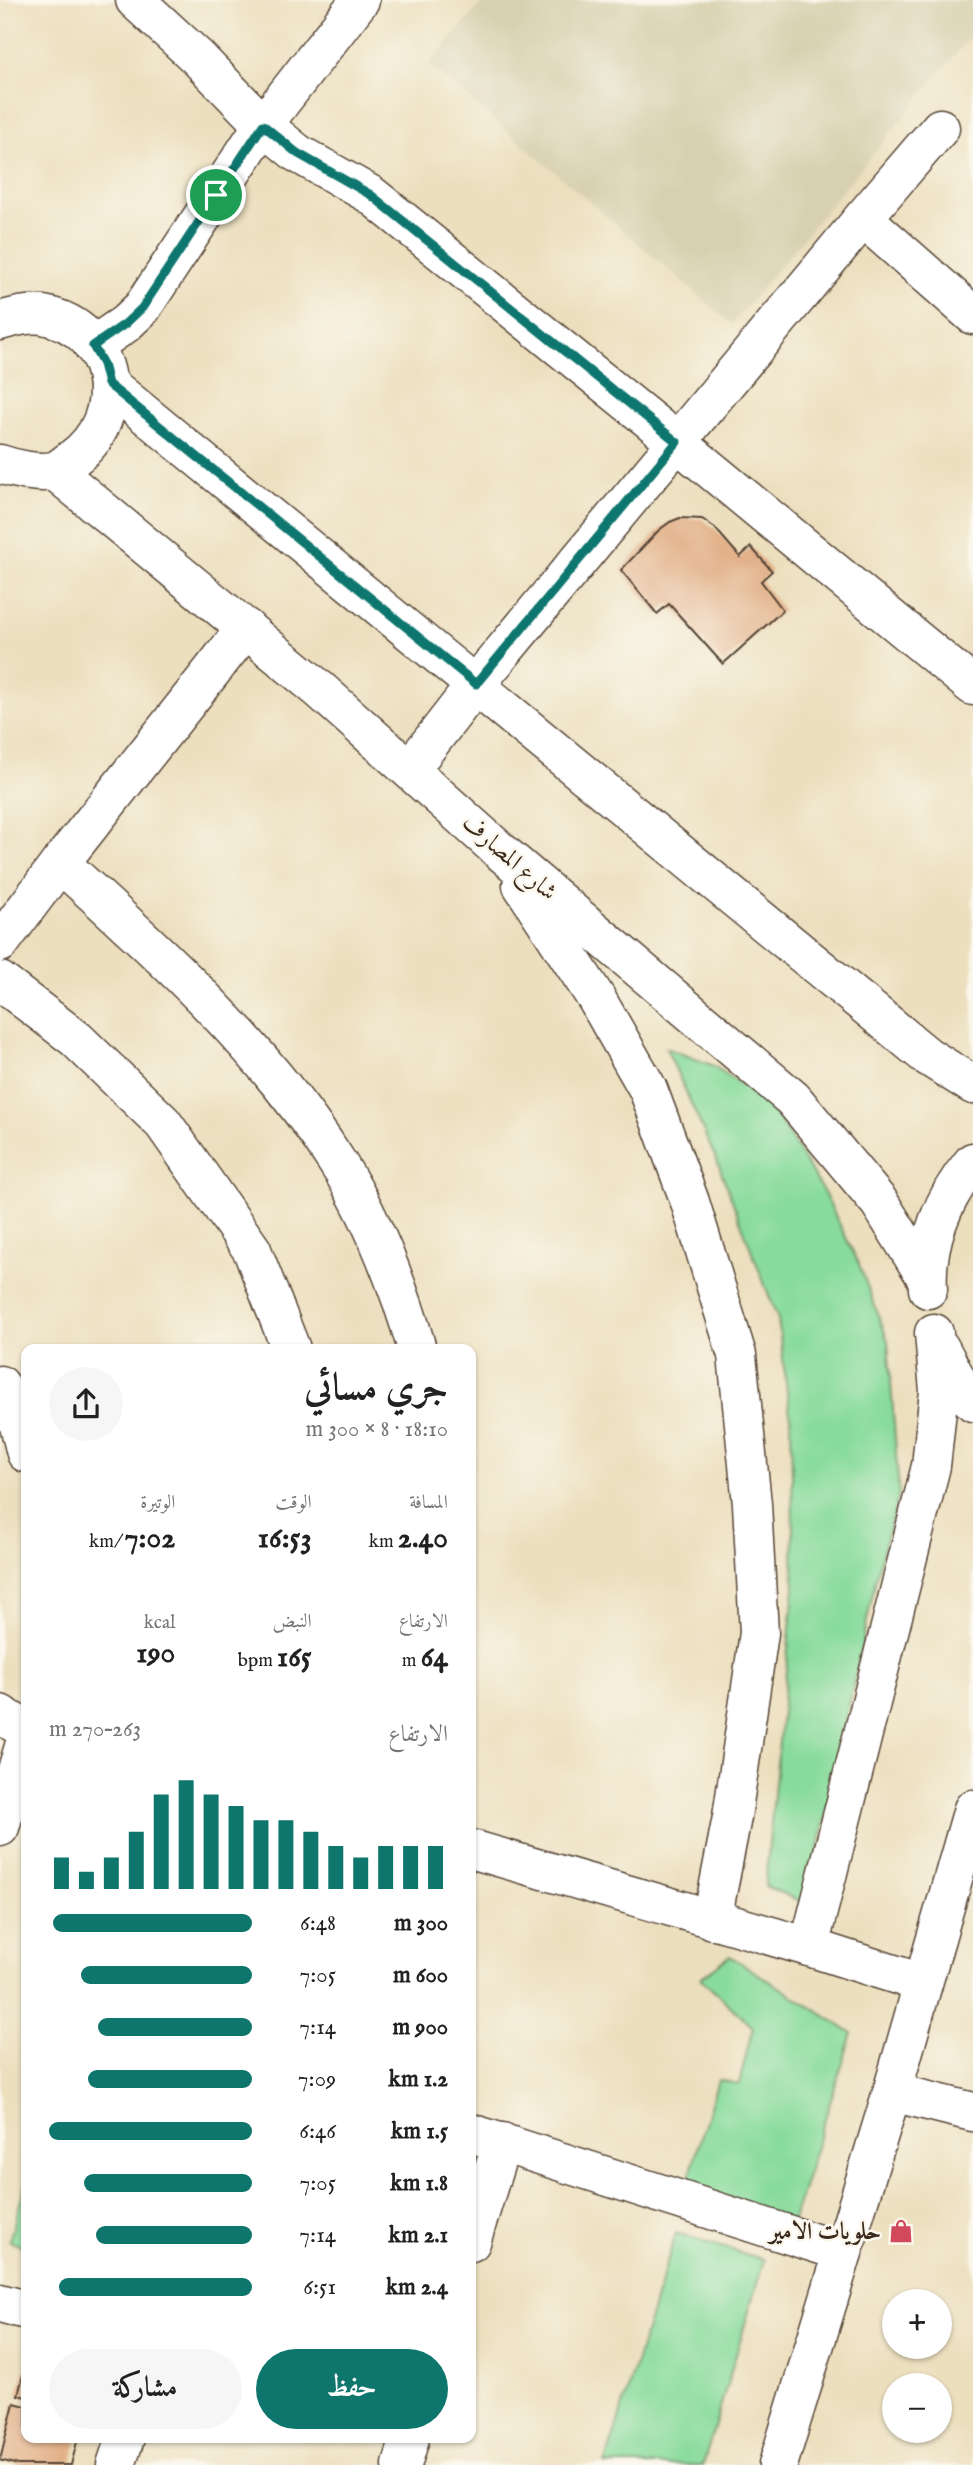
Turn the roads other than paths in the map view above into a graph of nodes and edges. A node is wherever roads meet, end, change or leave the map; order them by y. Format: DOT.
graph roads {
  1 [pos="135,0"];
  2 [pos="359,0"];
  3 [pos="263,125"];
  4 [pos="940,128"];
  5 [pos="863,218"];
  6 [pos="7,311"];
  7 [pos="973,315"];
  8 [pos="93,346"];
  9 [pos="108,384"];
  10 [pos="677,442"];
  11 [pos="1,465"];
  12 [pos="55,471"];
  13 [pos="246,628"];
  14 [pos="476,684"];
  15 [pos="973,686"];
  16 [pos="410,769"];
  17 [pos="500,851"];
  18 [pos="60,863"];
  19 [pos="0,943"];
  20 [pos="0,981"];
  21 [pos="973,1086"];
  22 [pos="973,1163"];
  23 [pos="927,1279"];
  24 [pos="934,1333"];
  25 [pos="289,1344"];
  26 [pos="416,1344"];
  27 [pos="0,1385"];
  28 [pos="973,1402"];
  29 [pos="21,1433"];
  30 [pos="0,1713"];
  31 [pos="21,1727"];
  32 [pos="21,1757"];
  33 [pos="973,1809"];
  34 [pos="0,1827"];
  35 [pos="476,1850"];
  36 [pos="712,1920"];
  37 [pos="810,1947"];
  38 [pos="922,1983"];
  39 [pos="892,2092"];
  40 [pos="973,2112"];
  41 [pos="486,2137"];
  42 [pos="476,2207"];
  43 [pos="843,2252"];
  44 [pos="0,2303"];
  45 [pos="21,2309"];
  46 [pos="123,2443"];
  47 [pos="409,2443"];
  48 [pos="116,2465"];
  49 [pos="402,2465"];
  50 [pos="778,2465"];
  1 -- 3 [label="street"];
  2 -- 3 [label="street"];
  3 -- 8 [label="street"];
  3 -- 10 [label="street"];
  4 -- 5 [label="street"];
  5 -- 7 [label="street"];
  5 -- 10 [label="street"];
  6 -- 8 [label="street"];
  8 -- 9 [label="street"];
  9 -- 12 [label="street"];
  9 -- 14 [label="street"];
  10 -- 14 [label="street"];
  10 -- 15 [label="street"];
  11 -- 12 [label="street"];
  12 -- 13 [label="street, شارع المصارف"];
  13 -- 16 [label="street, شارع المصارف"];
  13 -- 18 [label="street"];
  14 -- 16 [label="street"];
  14 -- 21 [label="street"];
  16 -- 17 [label="street, شارع المصارف"];
  17 -- 23 [label="street, شارع المصارف"];
  17 -- 36 [label="street"];
  18 -- 19 [label="street"];
  18 -- 26 [label="street"];
  20 -- 25 [label="street"];
  22 -- 23 [label="street"];
  23 -- 24 [label="street"];
  24 -- 28 [label="street"];
  24 -- 37 [label="street"];
  27 -- 29 [label="street"];
  30 -- 31 [label="street"];
  32 -- 34 [label="street"];
  33 -- 38 [label="street"];
  35 -- 36 [label="street"];
  36 -- 37 [label="street"];
  37 -- 38 [label="street"];
  38 -- 39 [label="street"];
  39 -- 40 [label="street"];
  39 -- 43 [label="street"];
  41 -- 42 [label="street"];
  41 -- 43 [label="street"];
  43 -- 50 [label="street"];
  44 -- 45 [label="street"];
  46 -- 48 [label="street"];
  47 -- 49 [label="street"];
}
